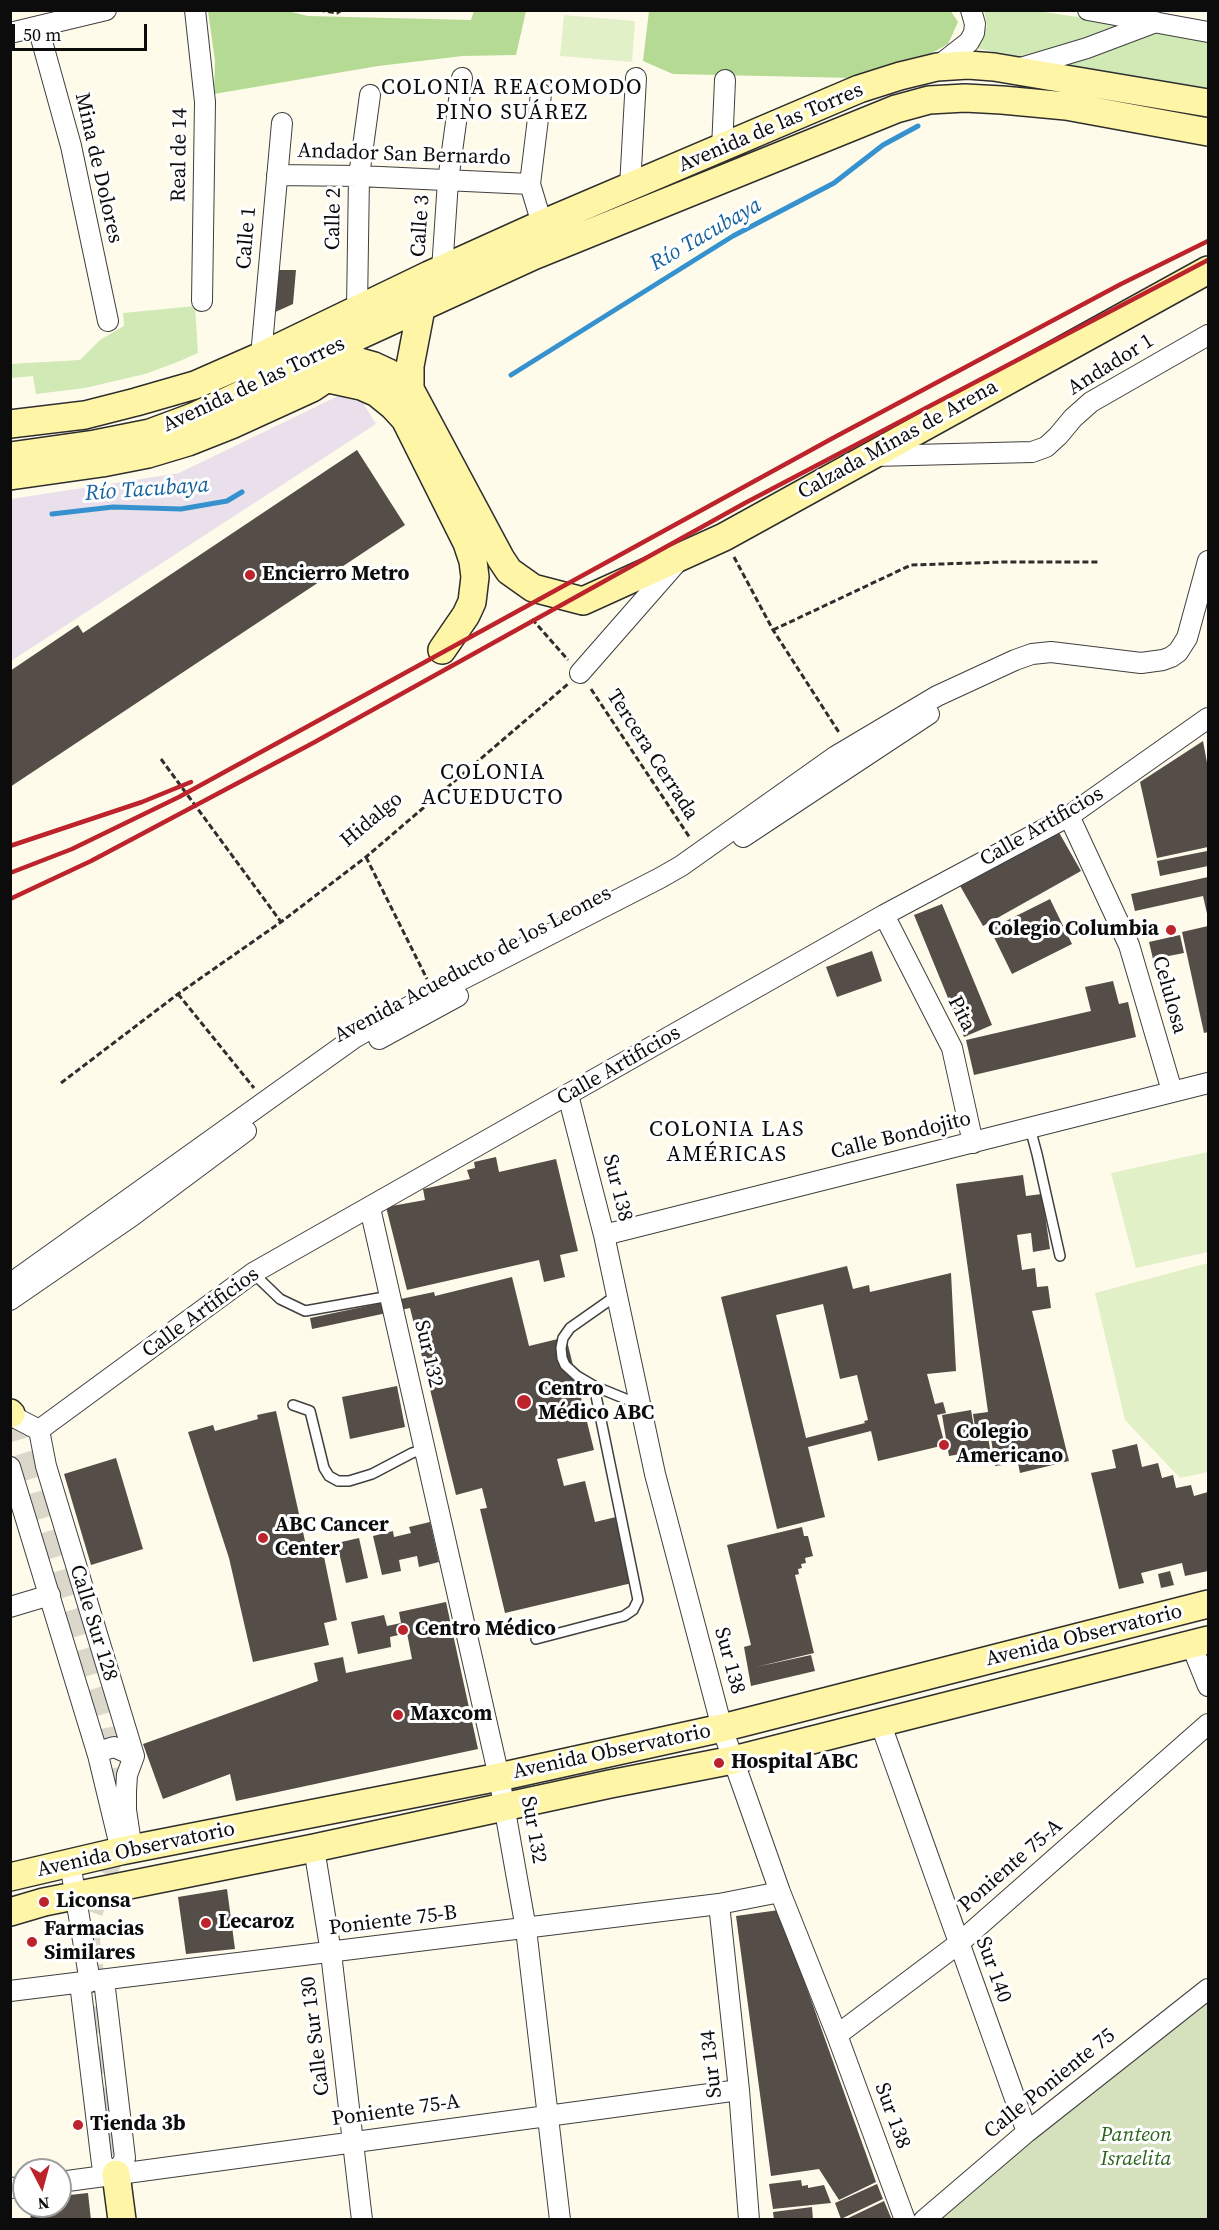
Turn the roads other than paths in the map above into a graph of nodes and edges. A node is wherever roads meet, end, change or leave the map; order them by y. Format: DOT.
graph roads {
  1 [pos="106,10"];
  2 [pos="195,10"];
  3 [pos="971,10"];
  4 [pos="1088,10"];
  5 [pos="1156,22"];
  6 [pos="38,27"];
  7 [pos="1209,32"];
  8 [pos="10,33"];
  9 [pos="937,68"];
  10 [pos="1010,71"];
  11 [pos="462,78"];
  12 [pos="636,78"];
  13 [pos="725,80"];
  14 [pos="370,94"];
  15 [pos="541,94"];
  16 [pos="1209,104"];
  17 [pos="282,123"];
  18 [pos="1209,132"];
  19 [pos="722,149"];
  20 [pos="277,176"];
  21 [pos="359,177"];
  22 [pos="448,181"];
  23 [pos="530,184"];
  24 [pos="630,188"];
  25 [pos="542,224"];
  26 [pos="1209,270"];
  27 [pos="435,272"];
  28 [pos="202,301"];
  29 [pos="419,307"];
  30 [pos="357,308"];
  31 [pos="108,321"];
  32 [pos="1209,335"];
  33 [pos="353,348"];
  34 [pos="261,356"];
  35 [pos="322,370"];
  36 [pos="410,389"];
  37 [pos="10,424"];
  38 [pos="10,456"];
  39 [pos="868,456"];
  40 [pos="10,476"];
  41 [pos="682,556"];
  42 [pos="1209,561"];
  43 [pos="442,651"];
  44 [pos="580,673"];
  45 [pos="965,684"];
  46 [pos="1209,718"];
  47 [pos="1069,816"];
  48 [pos="884,915"];
  49 [pos="1209,1083"];
  50 [pos="1172,1091"];
  51 [pos="568,1095"];
  52 [pos="1030,1128"];
  53 [pos="973,1143"];
  54 [pos="370,1208"];
  55 [pos="604,1235"];
  56 [pos="1060,1256"];
  57 [pos="253,1273"];
  58 [pos="10,1284"];
  59 [pos="617,1295"];
  60 [pos="390,1296"];
  61 [pos="10,1300"];
  62 [pos="594,1386"];
  63 [pos="641,1404"];
  64 [pos="293,1405"];
  65 [pos="11,1414"];
  66 [pos="39,1430"];
  67 [pos="425,1449"];
  68 [pos="10,1467"];
  69 [pos="50,1595"];
  70 [pos="1209,1604"];
  71 [pos="10,1607"];
  72 [pos="536,1640"];
  73 [pos="1200,1642"];
  74 [pos="1209,1686"];
  75 [pos="880,1722"];
  76 [pos="1209,1724"];
  77 [pos="722,1728"];
  78 [pos="98,1755"];
  79 [pos="134,1756"];
  80 [pos="733,1760"];
  81 [pos="499,1777"];
  82 [pos="504,1807"];
  83 [pos="314,1848"];
  84 [pos="127,1850"];
  85 [pos="70,1863"];
  86 [pos="10,1877"];
  87 [pos="780,1892"];
  88 [pos="77,1896"];
  89 [pos="719,1904"];
  90 [pos="10,1912"];
  91 [pos="526,1929"];
  92 [pos="958,1944"];
  93 [pos="331,1953"];
  94 [pos="90,1982"];
  95 [pos="1209,1989"];
  96 [pos="10,1991"];
  97 [pos="837,2034"];
  98 [pos="739,2090"];
  99 [pos="548,2115"];
  100 [pos="1027,2132"];
  101 [pos="353,2141"];
  102 [pos="116,2174"];
  103 [pos="72,2180"];
  104 [pos="122,2220"];
  105 [pos="362,2220"];
  106 [pos="560,2220"];
  107 [pos="749,2220"];
  108 [pos="905,2220"];
  109 [pos="924,2220"];
  1 -- 6 [label="street"];
  2 -- 28 [label="street, Real de 14"];
  3 -- 9 [label="street"];
  4 -- 5 [label="street"];
  5 -- 7 [label="street"];
  5 -- 10 [label="street"];
  6 -- 8 [label="street"];
  6 -- 31 [label="street, Mina de Dolores"];
  9 -- 10 [label="street, Avenida de las Torres"];
  9 -- 19 [label="street, Avenida de las Torres"];
  10 -- 16 [label="street, Avenida de las Torres"];
  11 -- 22 [label="street, Calle 3"];
  12 -- 24 [label="street"];
  13 -- 19 [label="street"];
  14 -- 21 [label="street, Calle 2"];
  15 -- 23 [label="street"];
  17 -- 20 [label="street, Calle 1"];
  18 -- 29 [label="street, Avenida de las Torres"];
  19 -- 24 [label="street, Avenida de las Torres"];
  20 -- 21 [label="street, Andador San Bernardo"];
  20 -- 34 [label="street, Calle 1"];
  21 -- 22 [label="street, Andador San Bernardo"];
  21 -- 30 [label="street, Calle 2"];
  22 -- 23 [label="street, Andador San Bernardo"];
  22 -- 27 [label="street, Calle 3"];
  23 -- 25 [label="street"];
  24 -- 25 [label="street, Avenida de las Torres"];
  25 -- 27 [label="street, Avenida de las Torres"];
  26 -- 39 [label="street, Calzada Minas de Arena"];
  27 -- 29 [label="street"];
  27 -- 30 [label="street, Avenida de las Torres"];
  29 -- 33 [label="street, Avenida de las Torres"];
  29 -- 36 [label="street"];
  30 -- 33 [label="street, Avenida de las Torres"];
  30 -- 34 [label="street, Avenida de las Torres"];
  32 -- 39 [label="street, Andador 1"];
  33 -- 35 [label="street, Avenida de las Torres"];
  33 -- 36 [label="street"];
  34 -- 37 [label="street, Avenida de las Torres"];
  35 -- 38 [label="street, Avenida de las Torres"];
  35 -- 40 [label="street, Avenida de las Torres"];
  35 -- 43 [label="street"];
  36 -- 41 [label="street, Calzada Minas de Arena"];
  39 -- 41 [label="street, Calzada Minas de Arena"];
  41 -- 44 [label="street"];
  42 -- 45 [label="street, Avenida Acueducto de los Leones"];
  45 -- 58 [label="street, Avenida Acueducto de los Leones"];
  45 -- 61 [label="street, Avenida Acueducto de los Leones"];
  46 -- 47 [label="street, Calle Artificios"];
  47 -- 48 [label="street, Calle Artificios"];
  47 -- 50 [label="street, Celulosa"];
  48 -- 51 [label="street, Calle Artificios"];
  48 -- 53 [label="street, Pita"];
  49 -- 50 [label="street, Calle Bondojito"];
  50 -- 52 [label="street, Calle Bondojito"];
  51 -- 54 [label="street, Calle Artificios"];
  51 -- 55 [label="street, Sur 138"];
  52 -- 53 [label="street, Calle Bondojito"];
  52 -- 56 [label="lane"];
  53 -- 55 [label="street, Calle Bondojito"];
  54 -- 57 [label="street, Calle Artificios"];
  54 -- 60 [label="street, Sur 132"];
  55 -- 59 [label="street, Sur 138"];
  57 -- 60 [label="lane"];
  57 -- 66 [label="street, Calle Artificios"];
  59 -- 62 [label="lane"];
  59 -- 63 [label="street, Sur 138"];
  60 -- 67 [label="street, Sur 132"];
  62 -- 63 [label="lane"];
  62 -- 72 [label="lane"];
  63 -- 77 [label="street, Sur 138"];
  64 -- 67 [label="lane"];
  65 -- 66 [label="street"];
  66 -- 79 [label="street, Calle Sur 128"];
  67 -- 81 [label="street, Sur 132"];
  68 -- 69 [label="street, Calle Sur 128"];
  69 -- 71 [label="street"];
  69 -- 78 [label="street, Calle Sur 128"];
  70 -- 77 [label="street, Avenida Observatorio"];
  73 -- 74 [label="street"];
  73 -- 75 [label="street, Avenida Observatorio"];
  75 -- 80 [label="street, Avenida Observatorio"];
  75 -- 92 [label="street, Sur 140"];
  76 -- 92 [label="street, Poniente 75-A"];
  77 -- 80 [label="street, Sur 138"];
  77 -- 81 [label="street, Avenida Observatorio"];
  78 -- 79 [label="street"];
  78 -- 84 [label="street, Calle Sur 128"];
  79 -- 84 [label="street"];
  80 -- 82 [label="street, Avenida Observatorio"];
  80 -- 87 [label="street, Sur 138"];
  81 -- 82 [label="street, Sur 132"];
  81 -- 84 [label="street, Avenida Observatorio"];
  82 -- 83 [label="street, Avenida Observatorio"];
  82 -- 91 [label="street, Sur 132"];
  83 -- 88 [label="street, Avenida Observatorio"];
  83 -- 93 [label="street, Calle Sur 130"];
  84 -- 85 [label="street, Avenida Observatorio"];
  85 -- 86 [label="street, Avenida Observatorio"];
  85 -- 88 [label="street"];
  87 -- 89 [label="street, Poniente 75-B"];
  87 -- 97 [label="street, Sur 138"];
  88 -- 90 [label="street, Avenida Observatorio"];
  88 -- 94 [label="street"];
  89 -- 91 [label="street, Poniente 75-B"];
  89 -- 98 [label="street, Sur 134"];
  91 -- 93 [label="street, Poniente 75-B"];
  91 -- 99 [label="street, Sur 132"];
  92 -- 97 [label="street, Poniente 75-A"];
  92 -- 100 [label="street, Sur 140"];
  93 -- 94 [label="street, Poniente 75-B"];
  93 -- 101 [label="street, Calle Sur 130"];
  94 -- 96 [label="street, Poniente 75-B"];
  94 -- 102 [label="street"];
  94 -- 102 [label="street"];
  95 -- 100 [label="street, Calle Poniente 75"];
  97 -- 108 [label="street, Sur 138"];
  98 -- 99 [label="street, Poniente 75-A"];
  98 -- 107 [label="street, Sur 134"];
  99 -- 101 [label="street, Poniente 75-A"];
  99 -- 106 [label="street, Sur 132"];
  100 -- 109 [label="street, Calle Poniente 75"];
  101 -- 102 [label="street, Poniente 75-A"];
  101 -- 105 [label="street, Calle Sur 130"];
  102 -- 103 [label="street, Poniente 75-A"];
  102 -- 104 [label="street"];
}
